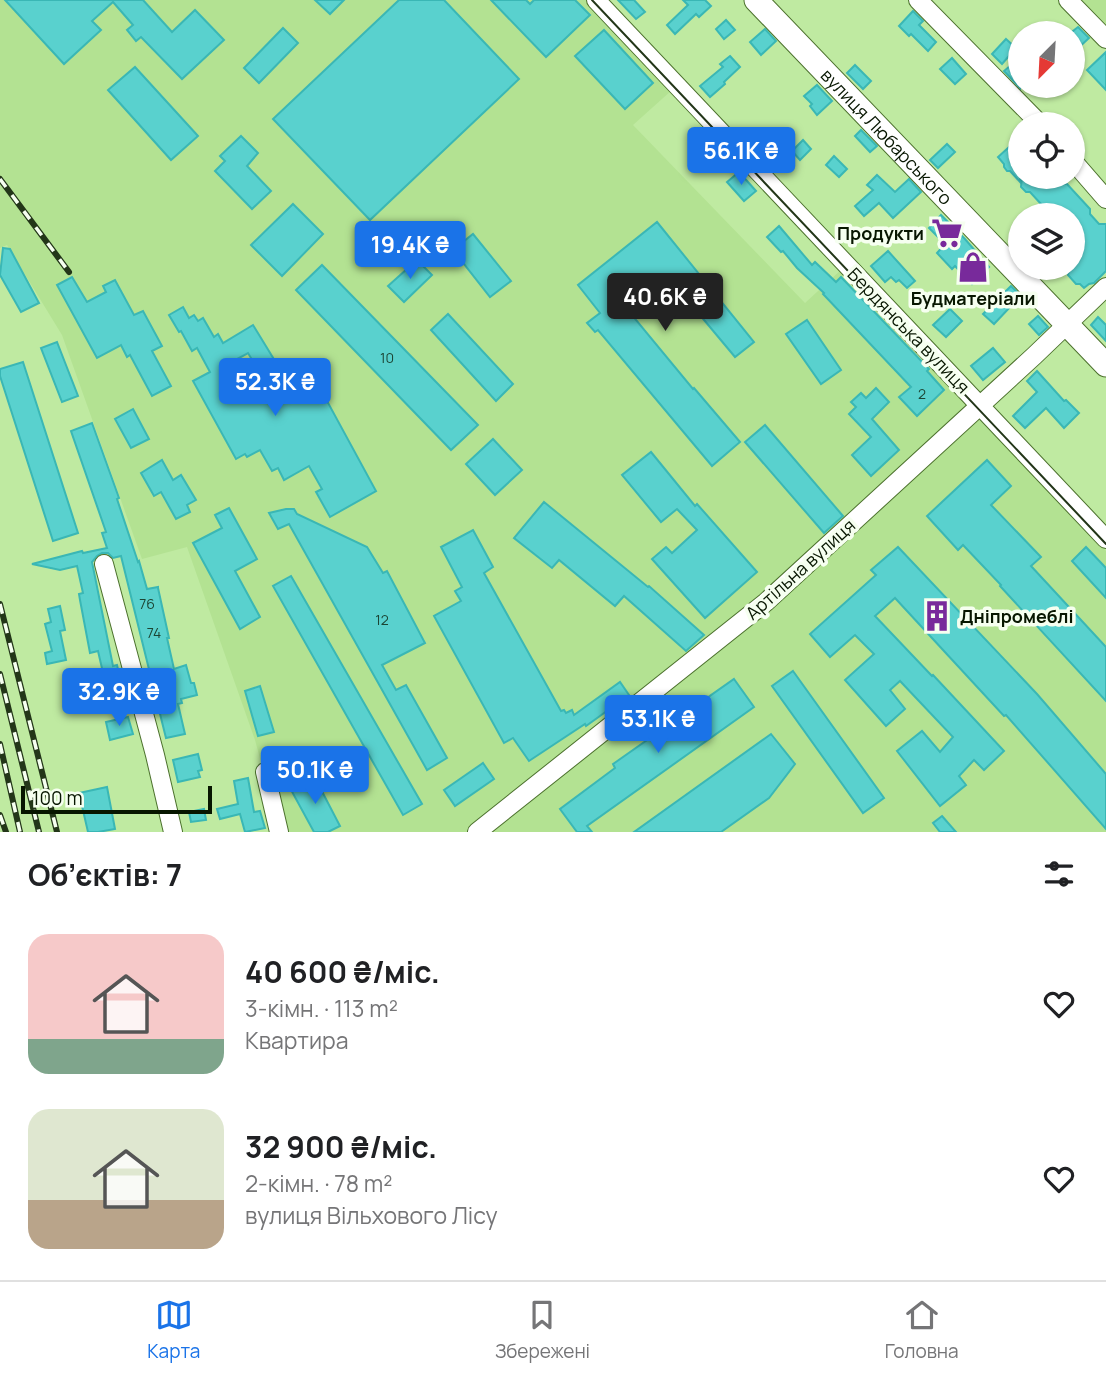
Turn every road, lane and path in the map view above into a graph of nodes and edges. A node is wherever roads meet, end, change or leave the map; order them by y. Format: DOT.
graph roads {
  1 [pos="596,0"];
  2 [pos="756,0"];
  3 [pos="918,0"];
  4 [pos="1068,0"];
  5 [pos="1106,39"];
  6 [pos="1028,112"];
  7 [pos="1085,175"];
  8 [pos="1106,199"];
  9 [pos="1106,287"];
  10 [pos="1066,324"];
  11 [pos="1106,365"];
  12 [pos="980,405"];
  13 [pos="1106,539"];
  14 [pos="104,564"];
  15 [pos="265,772"];
  16 [pos="173,832"];
  17 [pos="279,832"];
  18 [pos="477,832"];
  1 -- 12 [label="street, Бердянська вулиця"];
  2 -- 10 [label="main road, вулиця Любарського"];
  3 -- 6 [label="street"];
  4 -- 5 [label="street"];
  7 -- 8 [label="street"];
  9 -- 10 [label="street, Артільна вулиця"];
  10 -- 11 [label="main road, вулиця Любарського"];
  10 -- 12 [label="street, Артільна вулиця"];
  12 -- 13 [label="street, Бердянська вулиця"];
  12 -- 18 [label="street, Артільна вулиця"];
  14 -- 16 [label="street"];
  15 -- 17 [label="street"];
}
